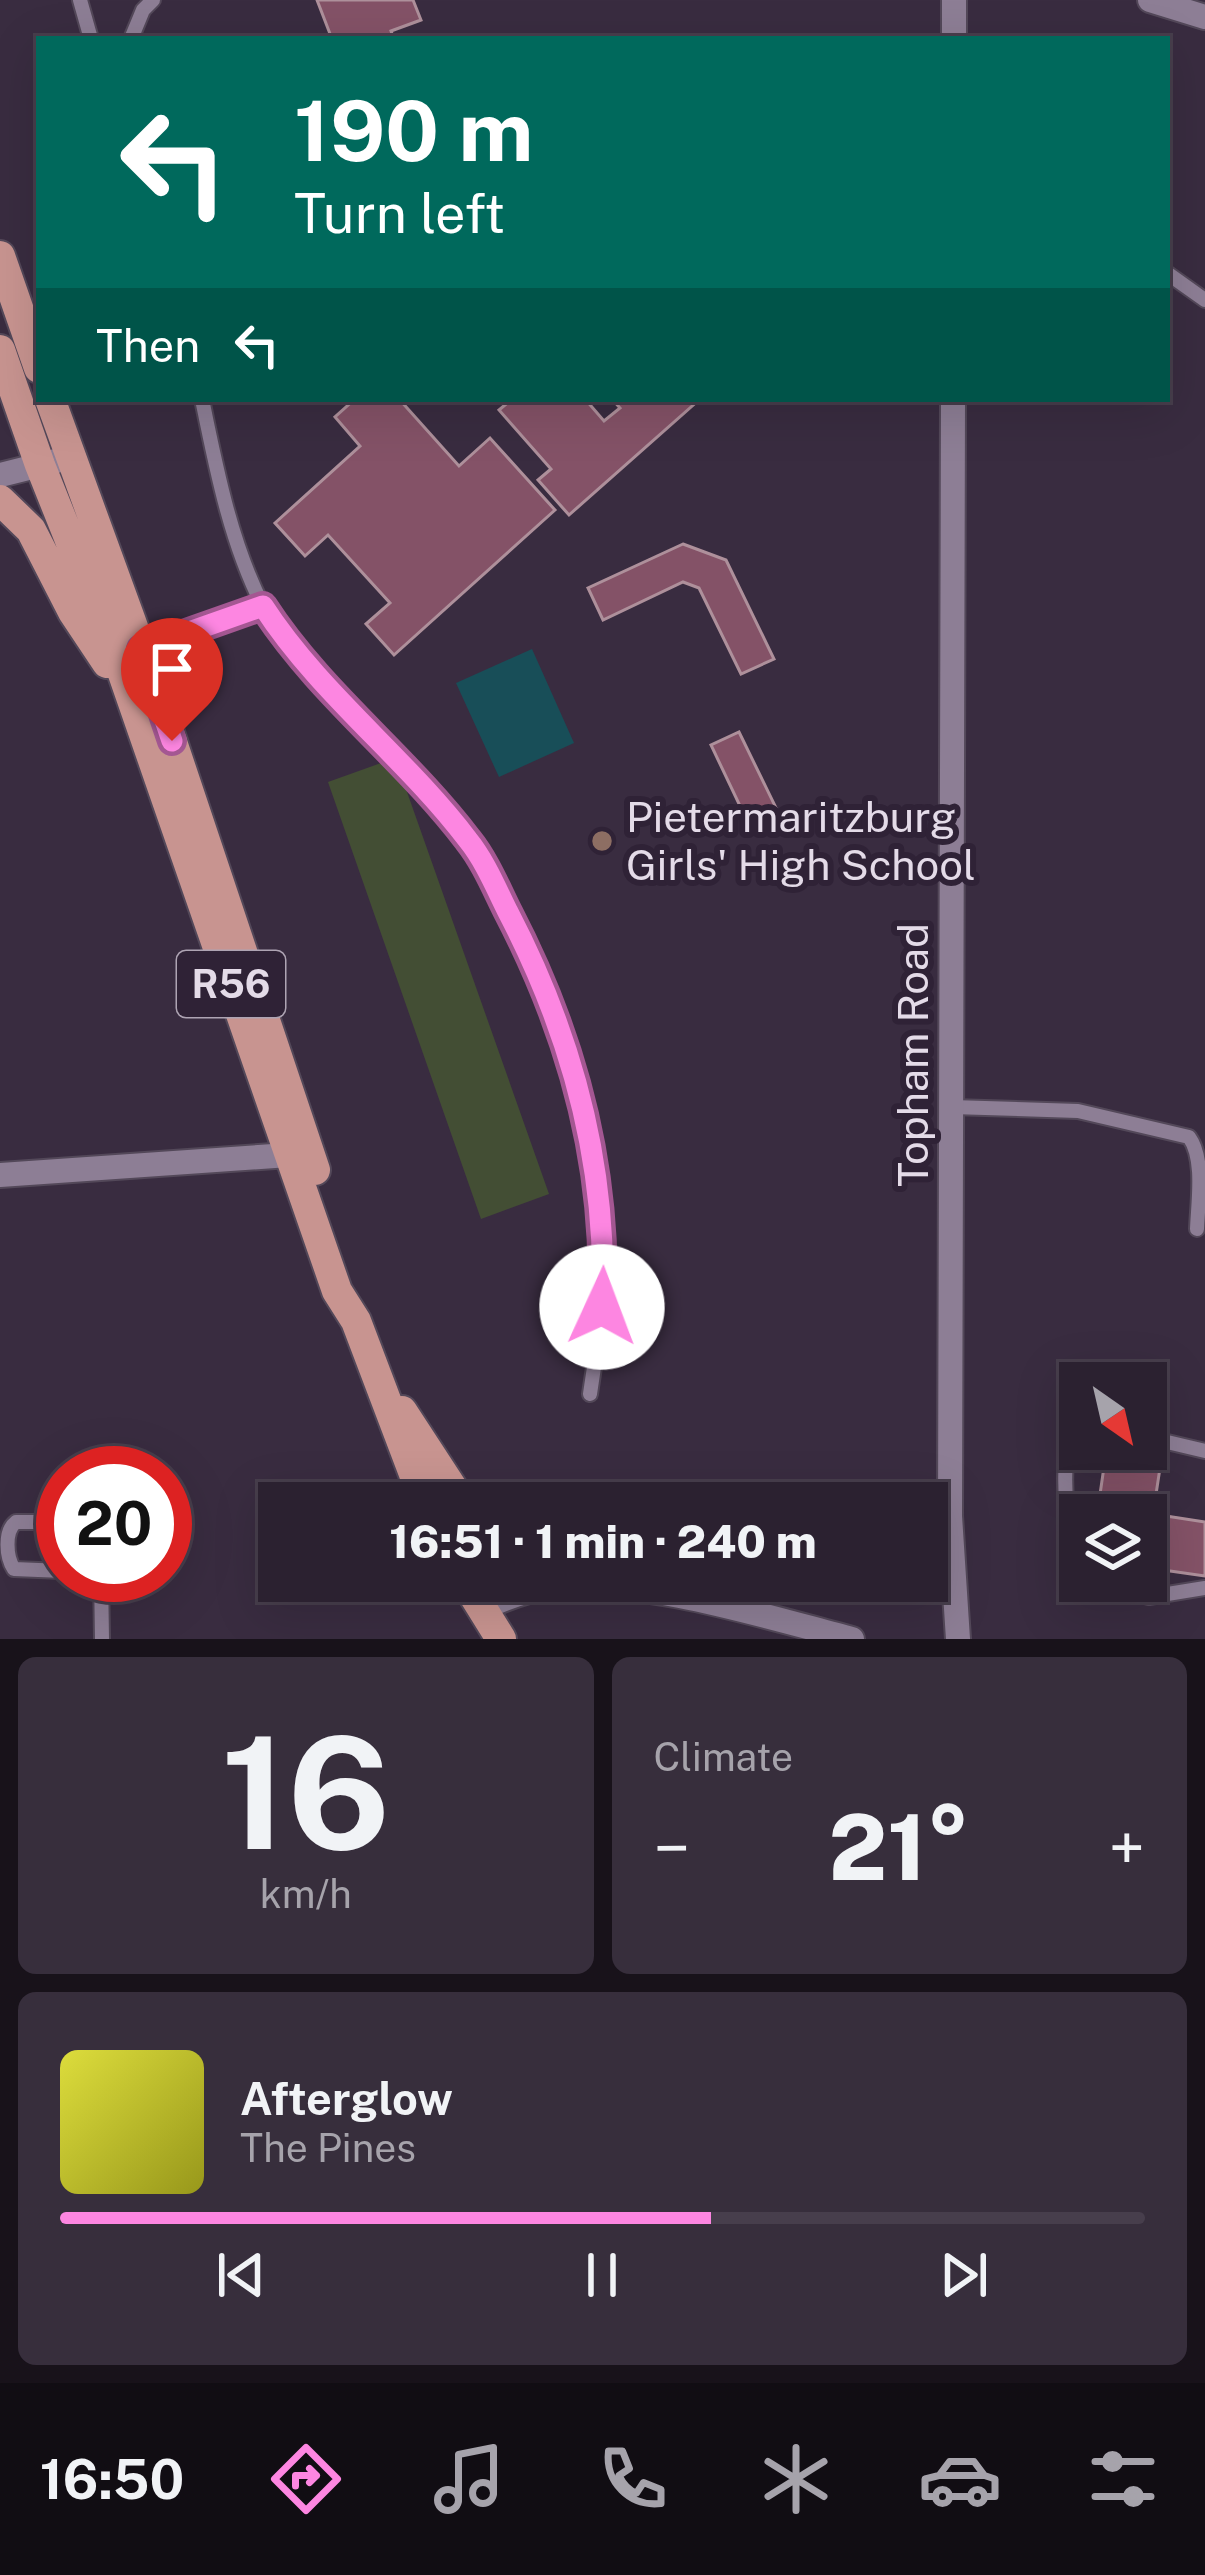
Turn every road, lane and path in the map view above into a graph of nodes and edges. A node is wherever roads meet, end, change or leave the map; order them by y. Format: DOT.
graph roads {
  1 [pos="80,0"];
  2 [pos="153,0"];
  3 [pos="954,0"];
  4 [pos="1150,0"];
  5 [pos="1205,17"];
  6 [pos="91,36"];
  7 [pos="132,36"];
  8 [pos="954,36"];
  9 [pos="0,256"];
  10 [pos="1170,275"];
  11 [pos="1205,300"];
  12 [pos="0,350"];
  13 [pos="36,359"];
  14 [pos="50,402"];
  15 [pos="203,402"];
  16 [pos="953,402"];
  17 [pos="55,462"];
  18 [pos="0,475"];
  19 [pos="0,500"];
  20 [pos="263,606"];
  21 [pos="129,653"];
  22 [pos="132,697"];
  23 [pos="952,1107"];
  24 [pos="299,1154"];
  25 [pos="0,1175"];
  26 [pos="1197,1229"];
  27 [pos="373,1366"];
  28 [pos="590,1394"];
  29 [pos="1167,1442"];
  30 [pos="1205,1451"];
  31 [pos="416,1482"];
  32 [pos="448,1482"];
  33 [pos="36,1522"];
  34 [pos="36,1570"];
  35 [pos="1205,1588"];
  36 [pos="1167,1594"];
  37 [pos="101,1602"];
  38 [pos="477,1602"];
  39 [pos="500,1602"];
  40 [pos="693,1602"];
  41 [pos="481,1609"];
  42 [pos="103,1639"];
  43 [pos="501,1639"];
  44 [pos="852,1639"];
  45 [pos="958,1639"];
  1 -- 6 [label="lane"];
  2 -- 7 [label="lane"];
  3 -- 8 [label="street"];
  4 -- 5 [label="street"];
  9 -- 13 [label="main road"];
  10 -- 11 [label="lane"];
  12 -- 17 [label="main road, R56"];
  14 -- 17 [label="main road, R56"];
  15 -- 20 [label="lane"];
  16 -- 23 [label="street, Topham Road"];
  17 -- 18 [label="street"];
  17 -- 21 [label="main road, R56"];
  19 -- 22 [label="main road"];
  20 -- 21 [label="lane"];
  20 -- 28 [label="lane"];
  21 -- 22 [label="main road, R56"];
  21 -- 24 [label="main road, R56"];
  22 -- 24 [label="main road, R56"];
  23 -- 26 [label="lane"];
  23 -- 45 [label="street, Topham Road"];
  24 -- 25 [label="street"];
  24 -- 27 [label="main road, R56"];
  27 -- 31 [label="main road, R56"];
  27 -- 32 [label="main road"];
  29 -- 30 [label="lane"];
  33 -- 34 [label="lane"];
  35 -- 36 [label="lane"];
  37 -- 42 [label="lane"];
  38 -- 41 [label="main road"];
  39 -- 41 [label="street"];
  40 -- 44 [label="street"];
  41 -- 43 [label="main road"];
}
